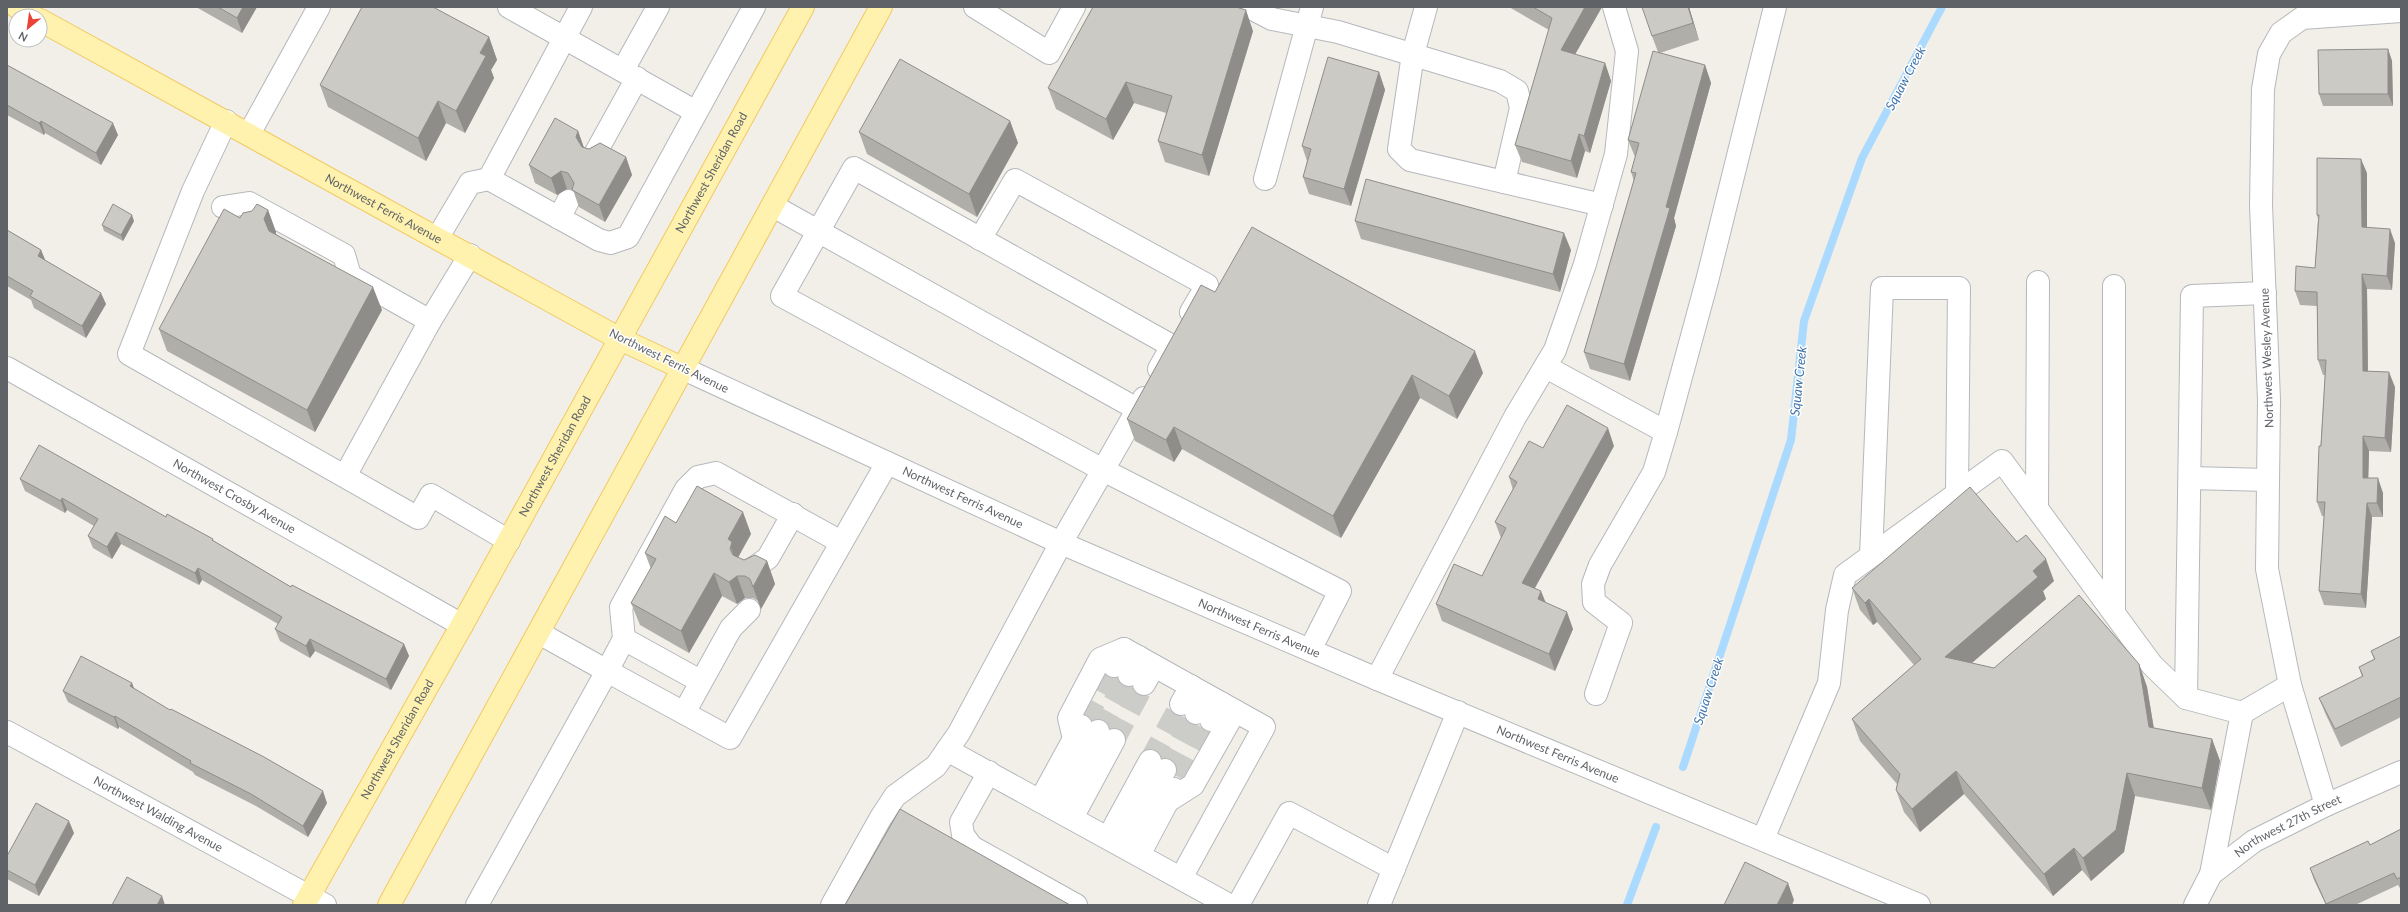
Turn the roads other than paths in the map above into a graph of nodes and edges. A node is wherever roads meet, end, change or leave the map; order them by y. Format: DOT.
graph roads {
  1 [pos="319,7"];
  2 [pos="509,7"];
  3 [pos="581,7"];
  4 [pos="658,7"];
  5 [pos="754,7"];
  6 [pos="803,7"];
  7 [pos="881,7"];
  8 [pos="975,7"];
  9 [pos="1074,7"];
  10 [pos="1249,7"];
  11 [pos="1426,7"];
  12 [pos="1614,7"];
  13 [pos="1775,7"];
  14 [pos="2401,11"];
  15 [pos="1309,17"];
  16 [pos="48,24"];
  17 [pos="564,38"];
  18 [pos="1413,54"];
  19 [pos="630,74"];
  20 [pos="696,112"];
  21 [pos="226,121"];
  22 [pos="250,134"];
  23 [pos="595,154"];
  24 [pos="489,179"];
  25 [pos="1265,179"];
  26 [pos="1504,182"];
  27 [pos="193,191"];
  28 [pos="1602,205"];
  29 [pos="773,206"];
  30 [pos="223,207"];
  31 [pos="244,224"];
  32 [pos="818,233"];
  33 [pos="438,237"];
  34 [pos="980,239"];
  35 [pos="285,241"];
  36 [pos="470,255"];
  37 [pos="325,274"];
  38 [pos="350,276"];
  39 [pos="2038,282"];
  40 [pos="2114,286"];
  41 [pos="2265,293"];
  42 [pos="430,321"];
  43 [pos="620,339"];
  44 [pos="1172,346"];
  45 [pos="1546,367"];
  46 [pos="7,368"];
  47 [pos="684,370"];
  48 [pos="1137,409"];
  49 [pos="1666,432"];
  50 [pos="887,463"];
  51 [pos="1103,470"];
  52 [pos="345,476"];
  53 [pos="2190,478"];
  54 [pos="2268,480"];
  55 [pos="1957,493"];
  56 [pos="2037,508"];
  57 [pos="793,514"];
  58 [pos="509,541"];
  59 [pos="841,542"];
  60 [pos="1061,543"];
  61 [pos="1871,556"];
  62 [pos="762,569"];
  63 [pos="741,606"];
  64 [pos="2114,613"];
  65 [pos="462,625"];
  66 [pos="539,633"];
  67 [pos="624,639"];
  68 [pos="1310,650"];
  69 [pos="607,671"];
  70 [pos="1377,679"];
  71 [pos="700,681"];
  72 [pos="2290,685"];
  73 [pos="1596,694"];
  74 [pos="2186,698"];
  75 [pos="1206,705"];
  76 [pos="1458,712"];
  77 [pos="684,713"];
  78 [pos="2242,713"];
  79 [pos="7,732"];
  80 [pos="1092,733"];
  81 [pos="948,750"];
  82 [pos="989,772"];
  83 [pos="2401,772"];
  84 [pos="1168,801"];
  85 [pos="2326,805"];
  86 [pos="1056,809"];
  87 [pos="1763,839"];
  88 [pos="1124,847"];
  89 [pos="1394,869"];
  90 [pos="2211,874"];
  91 [pos="1181,878"];
  92 [pos="1886,898"];
  93 [pos="313,902"];
  94 [pos="389,905"];
  95 [pos="477,905"];
  96 [pos="832,905"];
  97 [pos="1076,905"];
  98 [pos="1229,905"];
  99 [pos="1238,905"];
  100 [pos="1379,905"];
  101 [pos="1919,905"];
  102 [pos="2195,905"];
  1 -- 22 [label="street"];
  2 -- 17 [label="street"];
  3 -- 17 [label="street"];
  4 -- 19 [label="street"];
  5 -- 20 [label="street"];
  6 -- 43 [label="main road, Northwest Sheridan Road"];
  7 -- 29 [label="main road"];
  8 -- 9 [label="street"];
  10 -- 15 [label="street"];
  11 -- 18 [label="street"];
  12 -- 28 [label="street"];
  13 -- 49 [label="street"];
  14 -- 41 [label="street, Northwest Wesley Avenue"];
  15 -- 18 [label="street"];
  15 -- 25 [label="street"];
  16 -- 21 [label="main road, Northwest Ferris Avenue"];
  17 -- 19 [label="street"];
  17 -- 24 [label="street"];
  18 -- 26 [label="street"];
  18 -- 26 [label="street"];
  19 -- 20 [label="street"];
  19 -- 23 [label="street"];
  20 -- 24 [label="street"];
  21 -- 22 [label="main road, Northwest Ferris Avenue"];
  21 -- 27 [label="street"];
  22 -- 33 [label="main road, Northwest Ferris Avenue"];
  24 -- 33 [label="street"];
  26 -- 28 [label="street"];
  27 -- 30 [label="street"];
  27 -- 52 [label="street"];
  28 -- 45 [label="street"];
  29 -- 32 [label="street"];
  29 -- 47 [label="main road"];
  30 -- 31 [label="street"];
  30 -- 38 [label="street"];
  32 -- 34 [label="street"];
  32 -- 48 [label="street"];
  32 -- 51 [label="street"];
  33 -- 36 [label="main road, Northwest Ferris Avenue"];
  34 -- 44 [label="street"];
  34 -- 44 [label="street"];
  35 -- 38 [label="street"];
  36 -- 42 [label="street"];
  36 -- 43 [label="main road, Northwest Ferris Avenue"];
  37 -- 38 [label="street"];
  38 -- 42 [label="street"];
  39 -- 56 [label="street"];
  40 -- 64 [label="street"];
  41 -- 53 [label="street"];
  41 -- 54 [label="street, Northwest Wesley Avenue"];
  42 -- 52 [label="street"];
  43 -- 47 [label="main road, Northwest Ferris Avenue"];
  43 -- 58 [label="main road, Northwest Sheridan Road"];
  44 -- 48 [label="street"];
  45 -- 49 [label="street"];
  45 -- 70 [label="street"];
  46 -- 65 [label="street, Northwest Crosby Avenue"];
  47 -- 50 [label="street, Northwest Ferris Avenue"];
  47 -- 66 [label="main road"];
  48 -- 51 [label="street"];
  49 -- 73 [label="street"];
  50 -- 59 [label="street"];
  50 -- 60 [label="street, Northwest Ferris Avenue"];
  51 -- 60 [label="street"];
  51 -- 68 [label="street"];
  52 -- 58 [label="street"];
  53 -- 54 [label="street"];
  53 -- 74 [label="street"];
  54 -- 72 [label="street, Northwest Wesley Avenue"];
  55 -- 56 [label="street"];
  55 -- 61 [label="street"];
  55 -- 61 [label="street"];
  56 -- 64 [label="street"];
  57 -- 59 [label="street"];
  57 -- 62 [label="street"];
  57 -- 67 [label="street"];
  58 -- 65 [label="main road, Northwest Sheridan Road"];
  59 -- 77 [label="street"];
  60 -- 68 [label="street, Northwest Ferris Avenue"];
  60 -- 81 [label="street"];
  61 -- 87 [label="street"];
  63 -- 71 [label="street"];
  64 -- 74 [label="street"];
  65 -- 93 [label="main road, Northwest Sheridan Road"];
  66 -- 69 [label="street"];
  66 -- 94 [label="main road"];
  67 -- 69 [label="street"];
  67 -- 71 [label="street"];
  68 -- 70 [label="street, Northwest Ferris Avenue"];
  69 -- 77 [label="street"];
  69 -- 95 [label="street"];
  70 -- 76 [label="street, Northwest Ferris Avenue"];
  71 -- 77 [label="street"];
  72 -- 78 [label="street"];
  72 -- 85 [label="street, Northwest Wesley Avenue"];
  74 -- 78 [label="street"];
  75 -- 80 [label="street"];
  75 -- 84 [label="street"];
  75 -- 91 [label="street"];
  76 -- 87 [label="street, Northwest Ferris Avenue"];
  76 -- 89 [label="street"];
  78 -- 90 [label="street"];
  79 -- 93 [label="street, Northwest Walding Avenue"];
  80 -- 86 [label="street"];
  80 -- 86 [label="street"];
  81 -- 82 [label="street"];
  81 -- 96 [label="street"];
  82 -- 86 [label="street"];
  82 -- 97 [label="street"];
  83 -- 85 [label="street, Northwest 27th Street"];
  84 -- 88 [label="street"];
  84 -- 88 [label="street"];
  85 -- 90 [label="street, Northwest 27th Street"];
  86 -- 88 [label="street"];
  87 -- 92 [label="street, Northwest Ferris Avenue"];
  88 -- 91 [label="street"];
  89 -- 99 [label="street"];
  89 -- 100 [label="street"];
  90 -- 102 [label="street, Northwest 27th Street"];
  91 -- 98 [label="street"];
  92 -- 101 [label="street, Northwest Ferris Avenue"];
}
